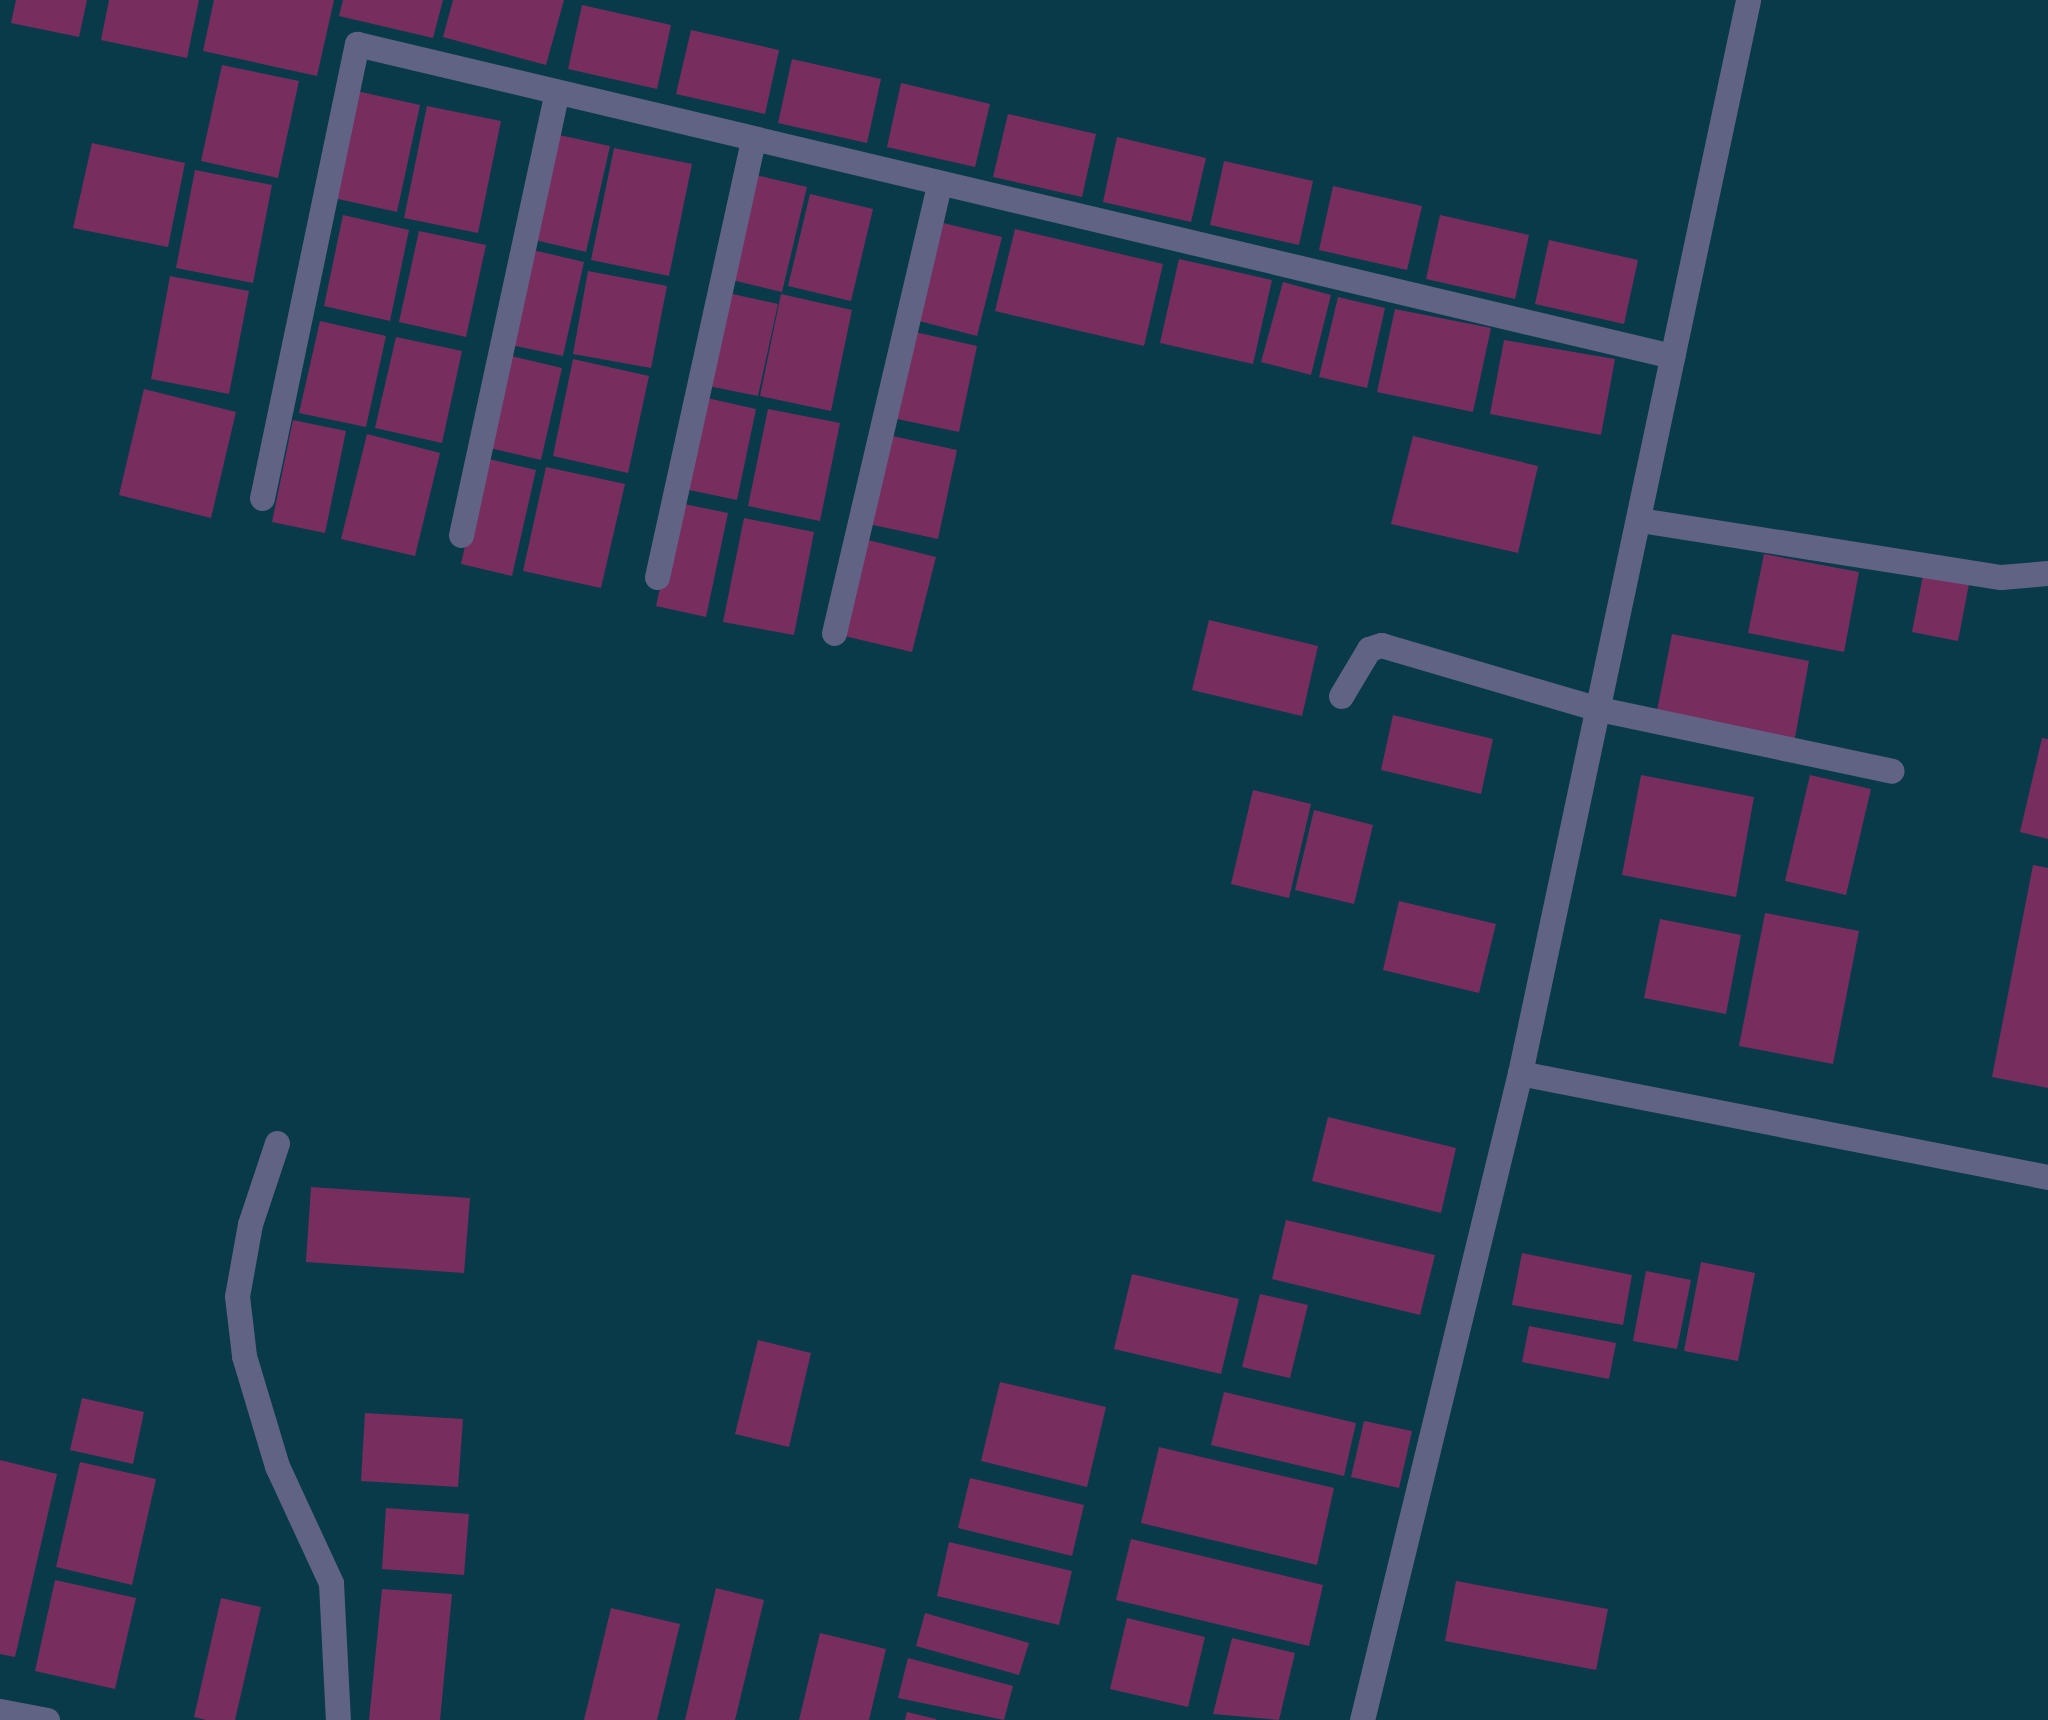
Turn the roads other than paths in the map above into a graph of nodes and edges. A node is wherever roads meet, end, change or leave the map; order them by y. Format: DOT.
graph roads {
  1 [pos="1748,0"];
  2 [pos="556,96"];
  3 [pos="753,142"];
  4 [pos="939,186"];
  5 [pos="1672,356"];
  6 [pos="262,498"];
  7 [pos="1640,520"];
  8 [pos="461,535"];
  9 [pos="2048,573"];
  10 [pos="657,577"];
  11 [pos="834,632"];
  12 [pos="1341,696"];
  13 [pos="1599,709"];
  14 [pos="1892,772"];
  15 [pos="1520,1073"];
  16 [pos="278,1143"];
  17 [pos="2048,1177"];
  18 [pos="0,1711"];
  19 [pos="47,1720"];
  20 [pos="338,1720"];
  21 [pos="1362,1720"];
  1 -- 5 [label="street"];
  2 -- 3 [label="street"];
  2 -- 6 [label="street"];
  2 -- 8 [label="street"];
  3 -- 4 [label="street"];
  3 -- 10 [label="street"];
  4 -- 5 [label="street"];
  4 -- 11 [label="street"];
  5 -- 7 [label="street"];
  7 -- 9 [label="street"];
  7 -- 13 [label="street"];
  12 -- 13 [label="street"];
  13 -- 14 [label="street"];
  13 -- 15 [label="street"];
  15 -- 17 [label="street"];
  15 -- 21 [label="street"];
  16 -- 20 [label="street"];
  18 -- 19 [label="street"];
}
